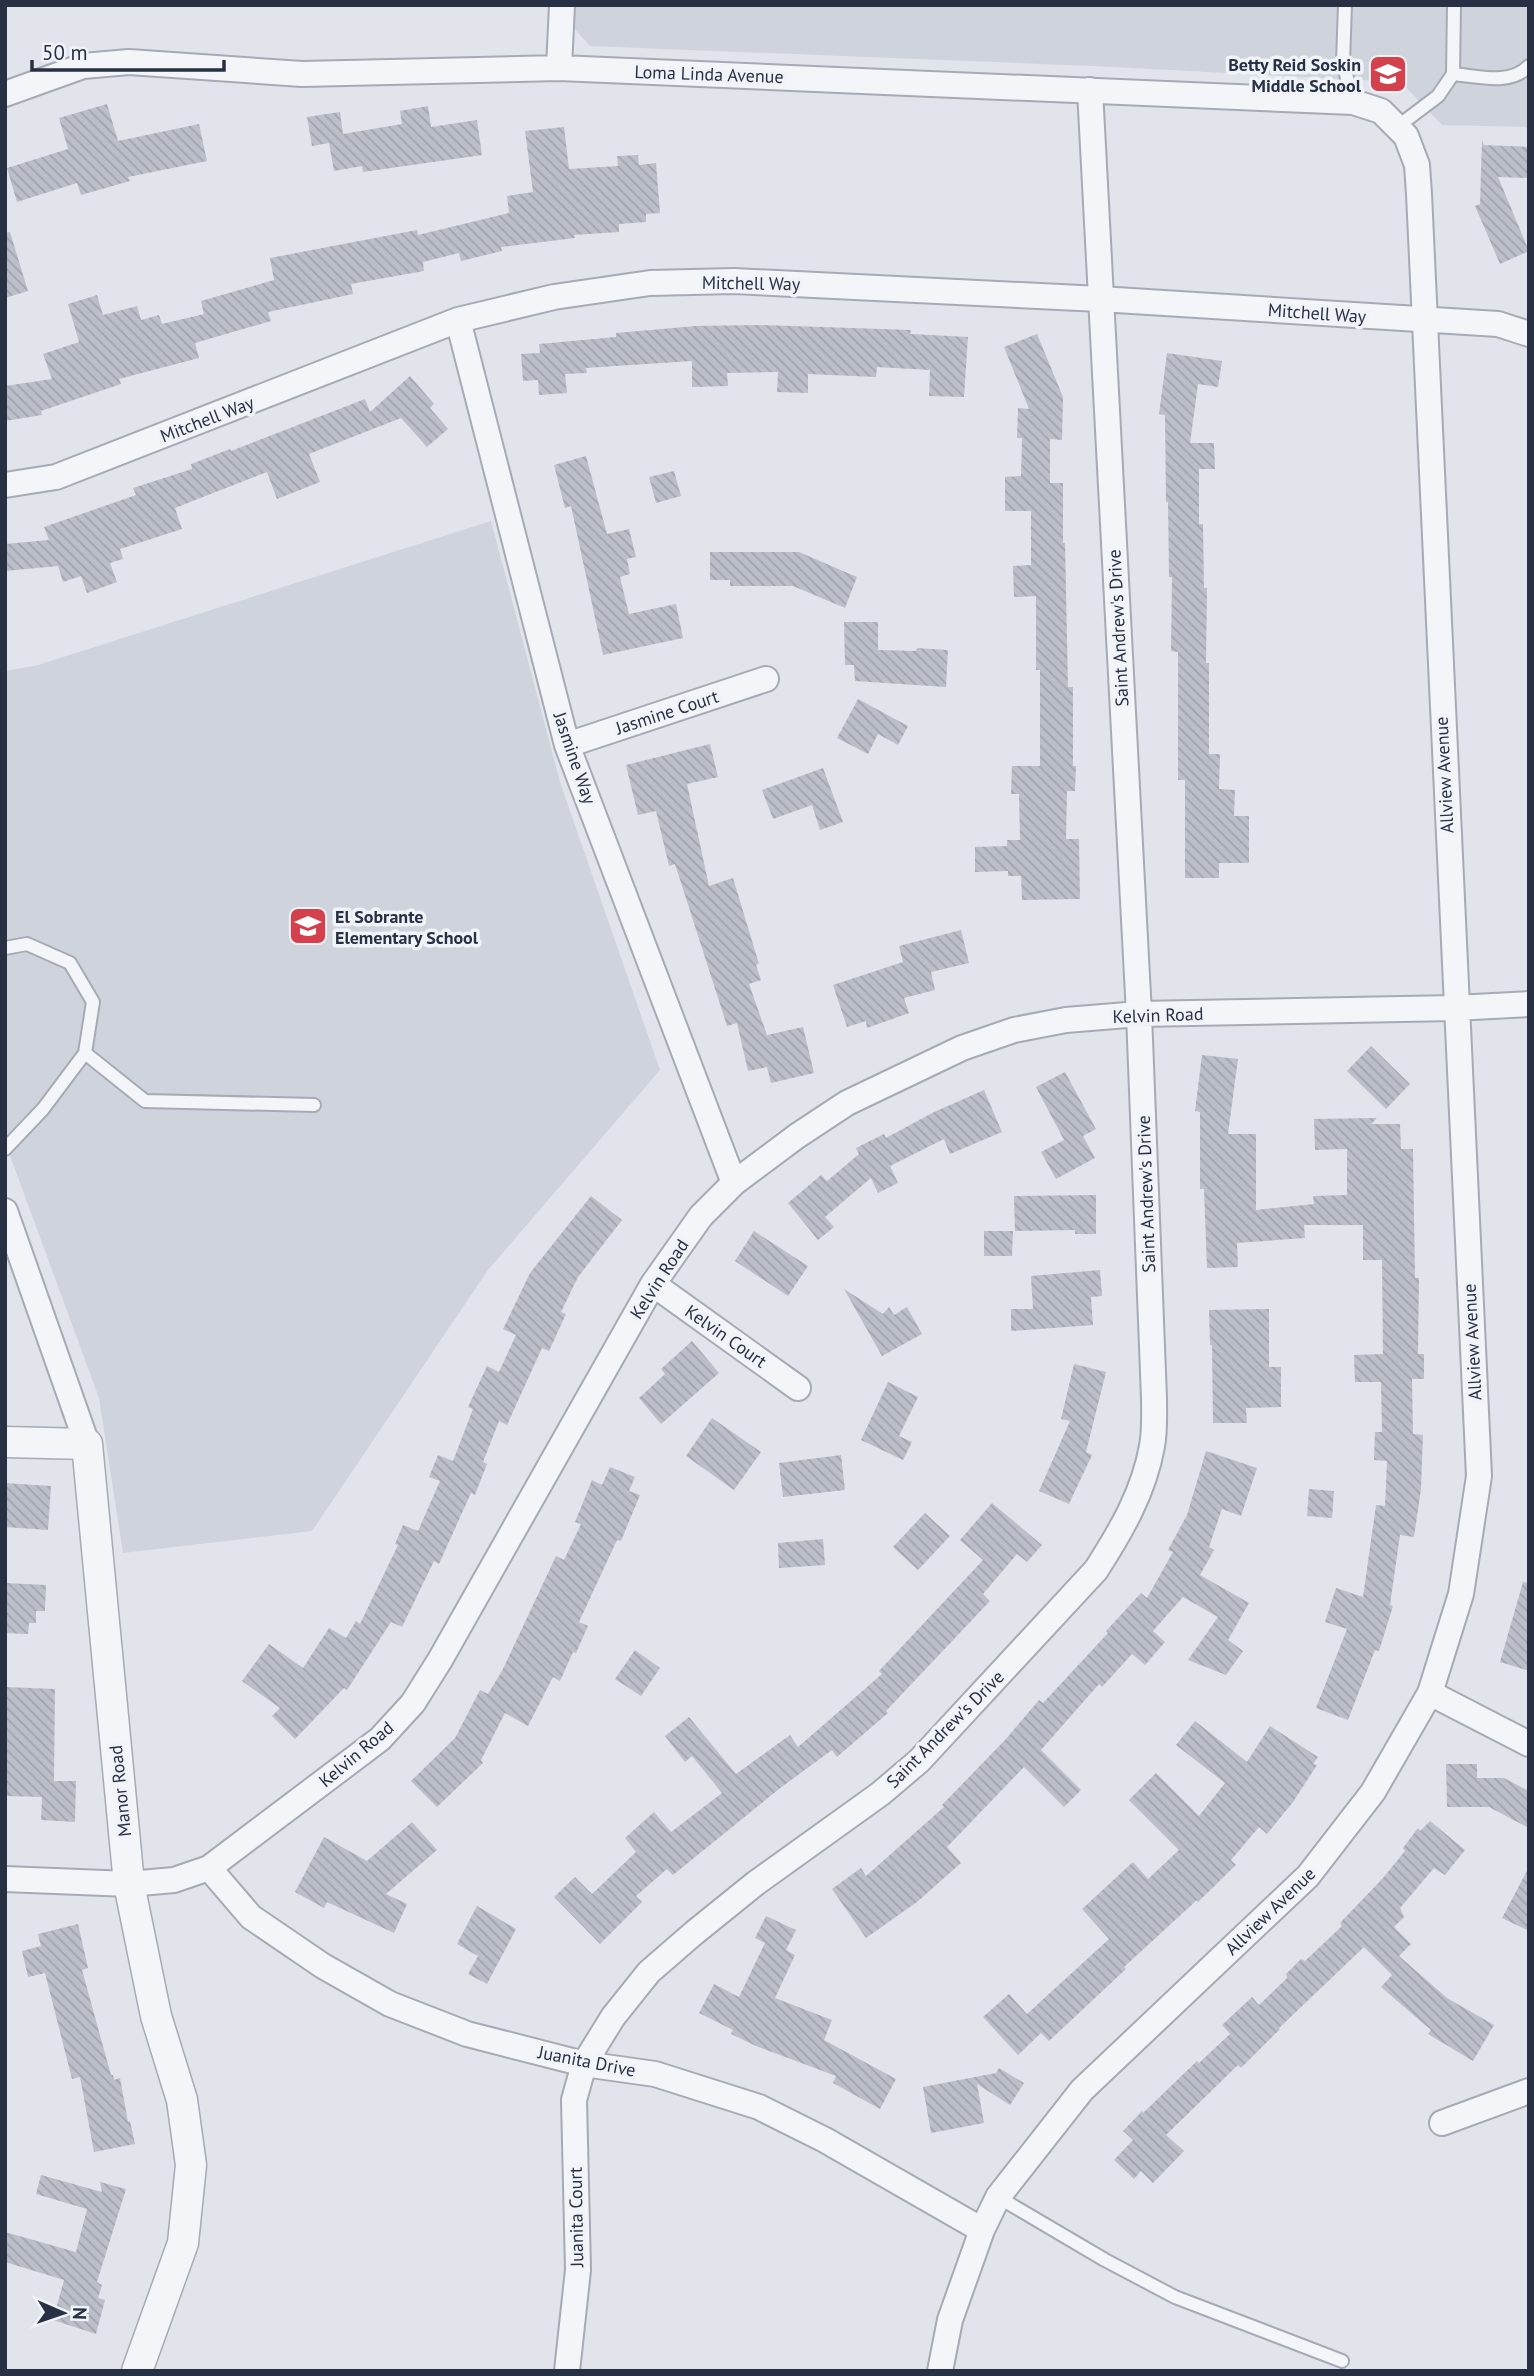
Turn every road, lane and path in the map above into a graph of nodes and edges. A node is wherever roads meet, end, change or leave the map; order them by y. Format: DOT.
graph roads {
  1 [pos="562,5"];
  2 [pos="1345,5"];
  3 [pos="1454,5"];
  4 [pos="1529,66"];
  5 [pos="559,68"];
  6 [pos="1452,74"];
  7 [pos="1090,90"];
  8 [pos="5,94"];
  9 [pos="1353,102"];
  10 [pos="1402,131"];
  11 [pos="1100,299"];
  12 [pos="1423,319"];
  13 [pos="458,320"];
  14 [pos="1529,334"];
  15 [pos="5,485"];
  16 [pos="766,679"];
  17 [pos="567,745"];
  18 [pos="5,948"];
  19 [pos="1529,1004"];
  20 [pos="1455,1008"];
  21 [pos="1139,1014"];
  22 [pos="85,1053"];
  23 [pos="314,1105"];
  24 [pos="5,1149"];
  25 [pos="734,1183"];
  26 [pos="5,1211"];
  27 [pos="653,1284"];
  28 [pos="799,1388"];
  29 [pos="5,1442"];
  30 [pos="87,1444"];
  31 [pos="1430,1693"];
  32 [pos="1529,1744"];
  33 [pos="209,1868"];
  34 [pos="5,1879"];
  35 [pos="129,1884"];
  36 [pos="584,2064"];
  37 [pos="1529,2091"];
  38 [pos="1442,2123"];
  39 [pos="998,2197"];
  40 [pos="982,2230"];
  41 [pos="1342,2361"];
  42 [pos="137,2371"];
  43 [pos="567,2371"];
  44 [pos="940,2371"];
  1 -- 5 [label="street"];
  2 -- 9 [label="lane"];
  3 -- 6 [label="lane"];
  4 -- 6 [label="lane"];
  5 -- 7 [label="street, Loma Linda Avenue"];
  5 -- 8 [label="street, Loma Linda Avenue"];
  6 -- 10 [label="lane"];
  7 -- 9 [label="street, Loma Linda Avenue"];
  7 -- 11 [label="street, Saint Andrew's Drive"];
  9 -- 10 [label="street, Loma Linda Avenue"];
  10 -- 12 [label="street, Allview Avenue"];
  11 -- 12 [label="street, Mitchell Way"];
  11 -- 13 [label="street, Mitchell Way"];
  11 -- 21 [label="street, Saint Andrew's Drive"];
  12 -- 14 [label="street, Mitchell Way"];
  12 -- 20 [label="street, Allview Avenue"];
  13 -- 15 [label="street, Mitchell Way"];
  13 -- 17 [label="street, Jasmine Way"];
  16 -- 17 [label="street, Jasmine Court"];
  17 -- 25 [label="street, Jasmine Way"];
  18 -- 22 [label="lane"];
  19 -- 20 [label="street, Kelvin Road"];
  20 -- 21 [label="street, Kelvin Road"];
  20 -- 31 [label="street, Allview Avenue"];
  21 -- 25 [label="street, Kelvin Road"];
  21 -- 36 [label="street, Saint Andrew's Drive"];
  22 -- 23 [label="lane"];
  22 -- 24 [label="lane"];
  25 -- 27 [label="street, Kelvin Road"];
  26 -- 30 [label="street, Manor Road"];
  27 -- 28 [label="street, Kelvin Court"];
  27 -- 33 [label="street, Kelvin Road"];
  29 -- 30 [label="street"];
  30 -- 35 [label="street, Manor Road"];
  31 -- 32 [label="street"];
  31 -- 39 [label="street, Allview Avenue"];
  33 -- 35 [label="street, Kelvin Road"];
  33 -- 36 [label="street, Juanita Drive"];
  34 -- 35 [label="street, Kelvin Road"];
  35 -- 42 [label="street, Manor Road"];
  36 -- 40 [label="street, Juanita Drive"];
  36 -- 43 [label="street, Juanita Court"];
  37 -- 38 [label="street"];
  39 -- 40 [label="street, Allview Avenue"];
  39 -- 41 [label="lane"];
  40 -- 44 [label="street, Allview Avenue"];
}
